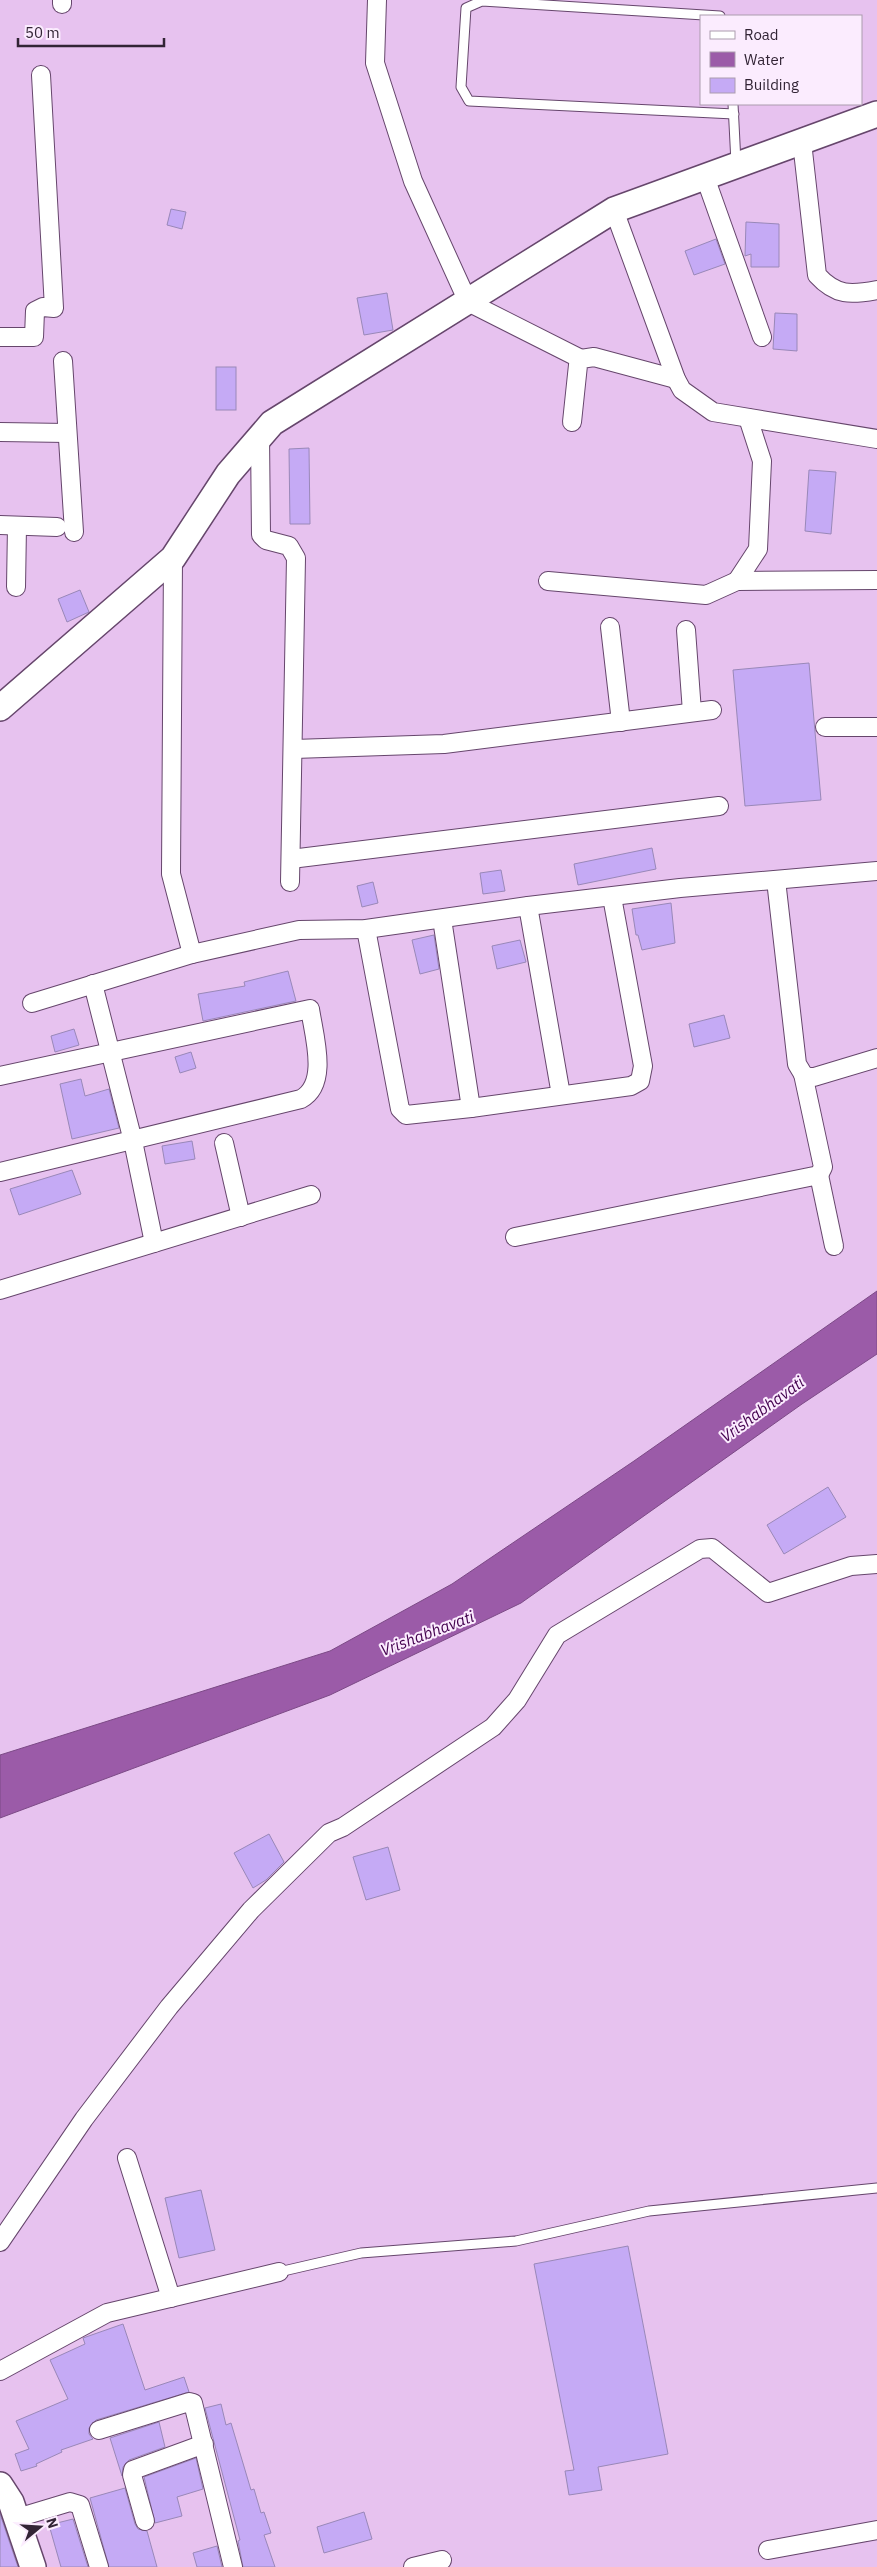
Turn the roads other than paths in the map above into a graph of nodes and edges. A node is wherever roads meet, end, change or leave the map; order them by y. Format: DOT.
graph roads {
  1 [pos="377,0"];
  2 [pos="704,15"];
  3 [pos="41,75"];
  4 [pos="733,105"];
  5 [pos="734,114"];
  6 [pos="877,114"];
  7 [pos="802,142"];
  8 [pos="736,166"];
  9 [pos="705,177"];
  10 [pos="614,210"];
  11 [pos="877,290"];
  12 [pos="468,302"];
  13 [pos="0,337"];
  14 [pos="762,337"];
  15 [pos="581,359"];
  16 [pos="63,360"];
  17 [pos="676,379"];
  18 [pos="748,418"];
  19 [pos="572,422"];
  20 [pos="0,432"];
  21 [pos="67,434"];
  22 [pos="260,436"];
  23 [pos="877,439"];
  24 [pos="8,525"];
  25 [pos="172,558"];
  26 [pos="877,580"];
  27 [pos="548,581"];
  28 [pos="737,581"];
  29 [pos="16,587"];
  30 [pos="610,627"];
  31 [pos="686,630"];
  32 [pos="0,708"];
  33 [pos="712,710"];
  34 [pos="692,712"];
  35 [pos="621,722"];
  36 [pos="877,726"];
  37 [pos="826,727"];
  38 [pos="294,749"];
  39 [pos="719,806"];
  40 [pos="291,859"];
  41 [pos="877,871"];
  42 [pos="776,880"];
  43 [pos="290,882"];
  44 [pos="612,897"];
  45 [pos="528,906"];
  46 [pos="442,920"];
  47 [pos="366,929"];
  48 [pos="192,954"];
  49 [pos="93,984"];
  50 [pos="32,1003"];
  51 [pos="110,1052"];
  52 [pos="877,1058"];
  53 [pos="803,1074"];
  54 [pos="0,1076"];
  55 [pos="561,1095"];
  56 [pos="471,1108"];
  57 [pos="133,1140"];
  58 [pos="224,1143"];
  59 [pos="0,1172"];
  60 [pos="819,1175"];
  61 [pos="311,1196"];
  62 [pos="241,1217"];
  63 [pos="515,1237"];
  64 [pos="154,1243"];
  65 [pos="834,1246"];
  66 [pos="0,1290"];
  67 [pos="877,1564"];
  68 [pos="127,2158"];
  69 [pos="877,2188"];
  70 [pos="0,2242"];
  71 [pos="279,2272"];
  72 [pos="171,2298"];
  73 [pos="0,2371"];
  74 [pos="99,2430"];
  75 [pos="204,2444"];
  76 [pos="0,2485"];
  77 [pos="17,2518"];
  78 [pos="145,2521"];
  79 [pos="877,2530"];
  80 [pos="768,2550"];
  81 [pos="442,2560"];
  82 [pos="33,2567"];
  83 [pos="99,2567"];
  84 [pos="233,2567"];
  85 [pos="413,2567"];
  1 -- 12 [label="street"];
  2 -- 5 [label="lane"];
  3 -- 13 [label="street"];
  4 -- 5 [label="lane"];
  5 -- 8 [label="lane"];
  6 -- 7 [label="street"];
  7 -- 8 [label="street"];
  7 -- 11 [label="street"];
  8 -- 9 [label="street"];
  9 -- 10 [label="street"];
  9 -- 14 [label="street"];
  10 -- 12 [label="street"];
  10 -- 17 [label="street"];
  12 -- 15 [label="street"];
  12 -- 22 [label="street"];
  15 -- 17 [label="street"];
  15 -- 19 [label="street"];
  16 -- 21 [label="street"];
  17 -- 18 [label="street"];
  18 -- 23 [label="street"];
  18 -- 28 [label="street"];
  20 -- 21 [label="street"];
  21 -- 24 [label="street"];
  22 -- 25 [label="street"];
  22 -- 38 [label="street"];
  24 -- 29 [label="street"];
  25 -- 32 [label="street"];
  25 -- 48 [label="street"];
  26 -- 28 [label="street"];
  27 -- 28 [label="street"];
  30 -- 35 [label="street"];
  31 -- 34 [label="street"];
  33 -- 34 [label="street"];
  34 -- 35 [label="street"];
  35 -- 38 [label="street"];
  36 -- 37 [label="street"];
  38 -- 40 [label="street"];
  39 -- 40 [label="street"];
  40 -- 43 [label="street"];
  41 -- 42 [label="street"];
  42 -- 44 [label="street"];
  42 -- 53 [label="street"];
  44 -- 45 [label="street"];
  44 -- 55 [label="street"];
  45 -- 46 [label="street"];
  45 -- 55 [label="street"];
  46 -- 47 [label="street"];
  46 -- 56 [label="street"];
  47 -- 48 [label="street"];
  47 -- 56 [label="street"];
  48 -- 49 [label="street"];
  49 -- 50 [label="street"];
  49 -- 51 [label="street"];
  51 -- 54 [label="street"];
  51 -- 57 [label="street"];
  51 -- 57 [label="street"];
  52 -- 53 [label="street"];
  53 -- 60 [label="street"];
  55 -- 56 [label="street"];
  57 -- 59 [label="street"];
  57 -- 64 [label="street"];
  58 -- 62 [label="street"];
  60 -- 63 [label="street"];
  60 -- 65 [label="street"];
  61 -- 62 [label="street"];
  62 -- 64 [label="street"];
  64 -- 66 [label="street"];
  67 -- 70 [label="street"];
  68 -- 72 [label="street"];
  69 -- 71 [label="lane"];
  71 -- 72 [label="street"];
  72 -- 73 [label="street"];
  74 -- 75 [label="street"];
  75 -- 78 [label="street"];
  75 -- 84 [label="street"];
  76 -- 77 [label="street"];
  77 -- 82 [label="street"];
  77 -- 83 [label="street"];
  79 -- 80 [label="street"];
  81 -- 85 [label="street"];
}
